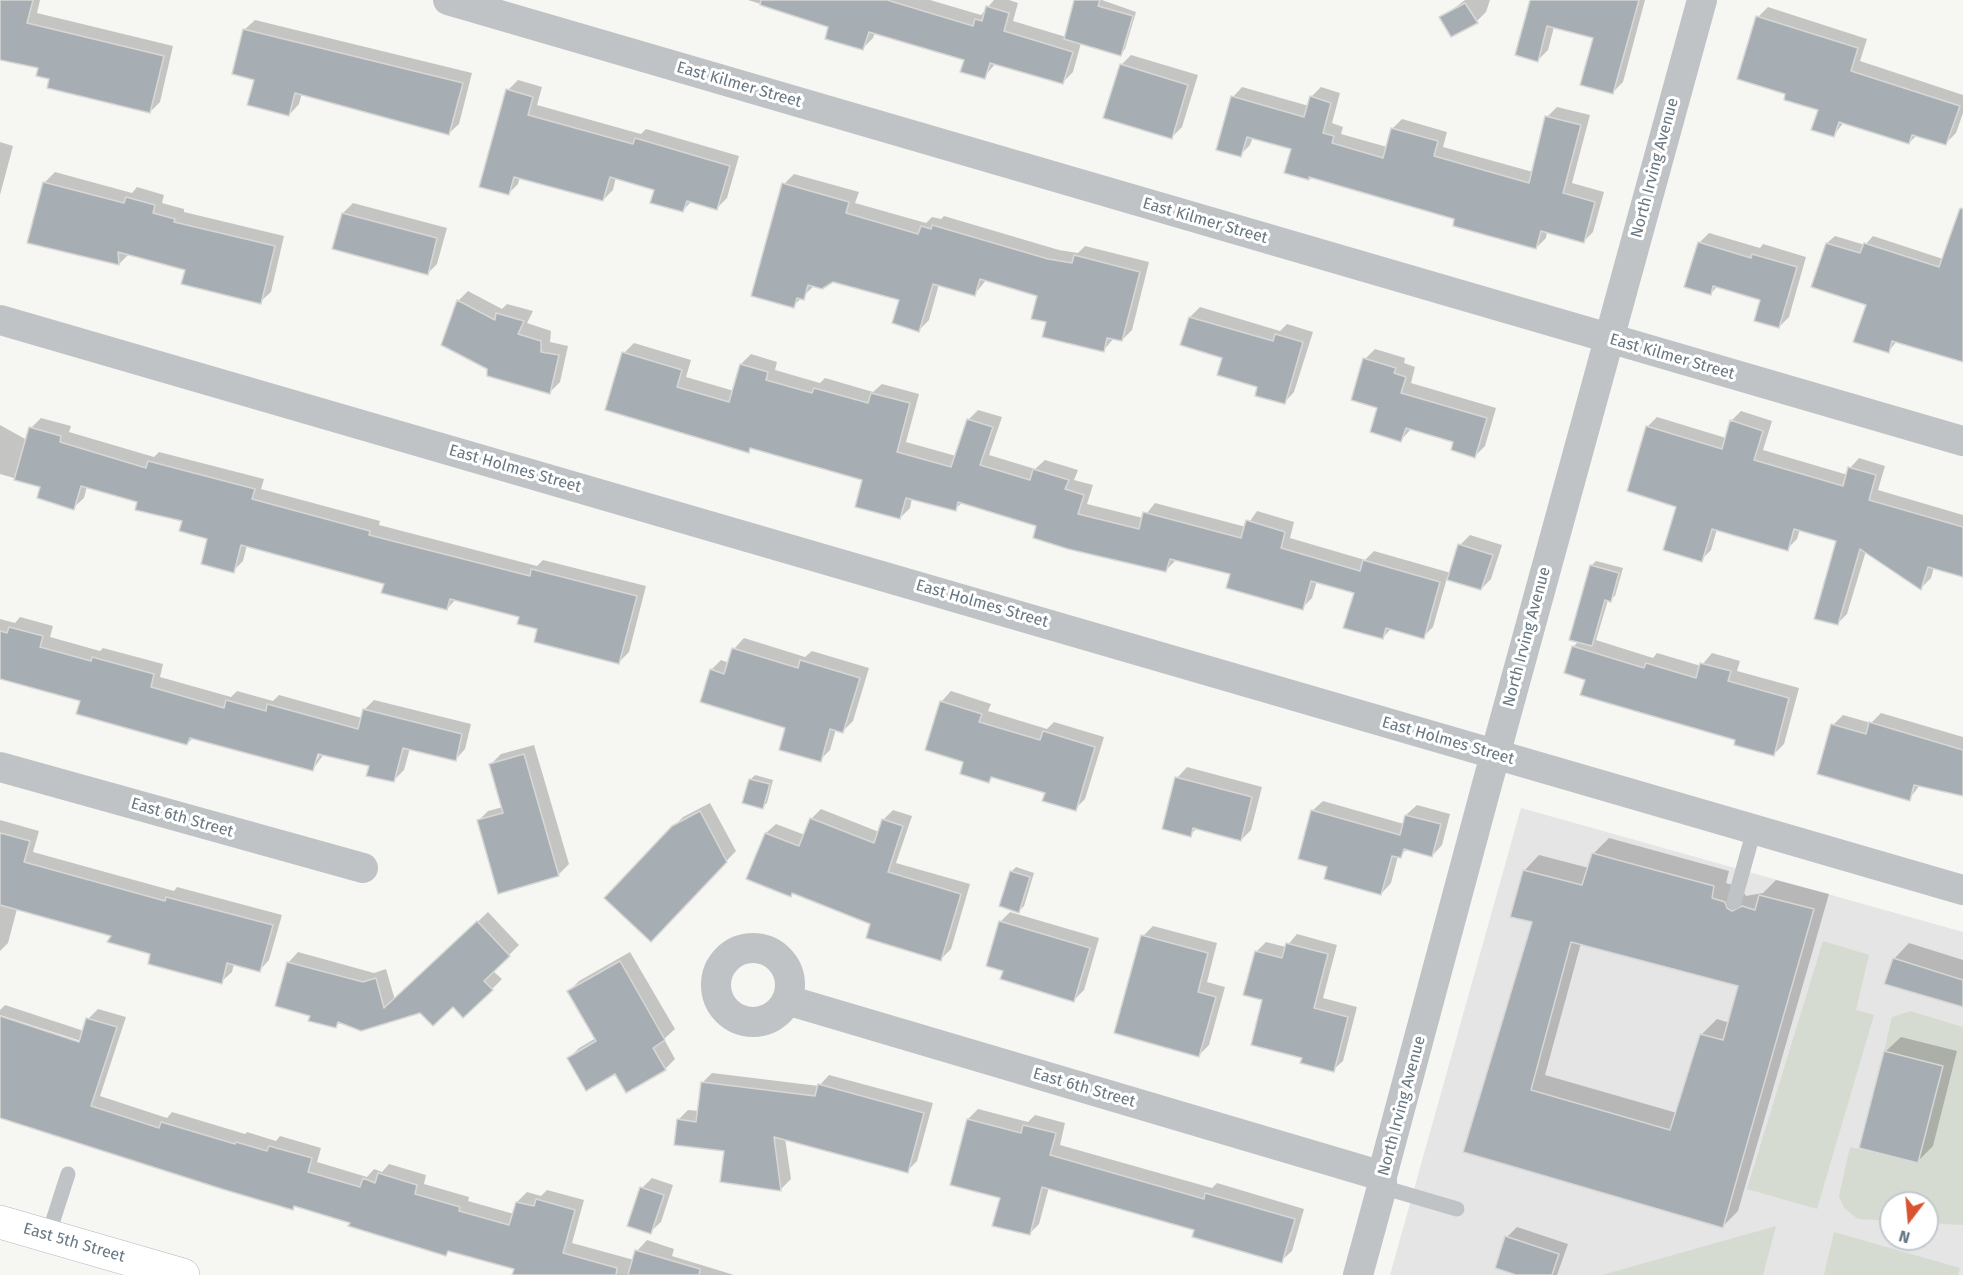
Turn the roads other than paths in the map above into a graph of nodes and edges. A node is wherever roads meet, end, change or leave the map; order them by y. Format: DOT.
graph roads {
  1 [pos="448,0"];
  2 [pos="1702,0"];
  3 [pos="0,320"];
  4 [pos="1608,338"];
  5 [pos="1963,441"];
  6 [pos="1495,755"];
  7 [pos="0,767"];
  8 [pos="1754,830"];
  9 [pos="363,868"];
  10 [pos="1963,890"];
  11 [pos="1734,902"];
  12 [pos="787,1000"];
  13 [pos="68,1173"];
  14 [pos="1382,1181"];
  15 [pos="1457,1209"];
  16 [pos="0,1222"];
  17 [pos="48,1236"];
  18 [pos="183,1275"];
  19 [pos="1359,1275"];
  1 -- 4 [label="street, East Kilmer Street"];
  2 -- 4 [label="street, North Irving Avenue"];
  3 -- 6 [label="street, East Holmes Street"];
  4 -- 5 [label="street, East Kilmer Street"];
  4 -- 6 [label="street, North Irving Avenue"];
  6 -- 8 [label="street, East Holmes Street"];
  6 -- 14 [label="street, North Irving Avenue"];
  7 -- 9 [label="street, East 6th Street"];
  8 -- 10 [label="street, East Holmes Street"];
  8 -- 11 [label="lane"];
  12 -- 14 [label="street, East 6th Street"];
  13 -- 17 [label="lane"];
  14 -- 15 [label="lane"];
  14 -- 19 [label="street, North Irving Avenue"];
  16 -- 17 [label="street, East 5th Street"];
  17 -- 18 [label="street, East 5th Street"];
}
